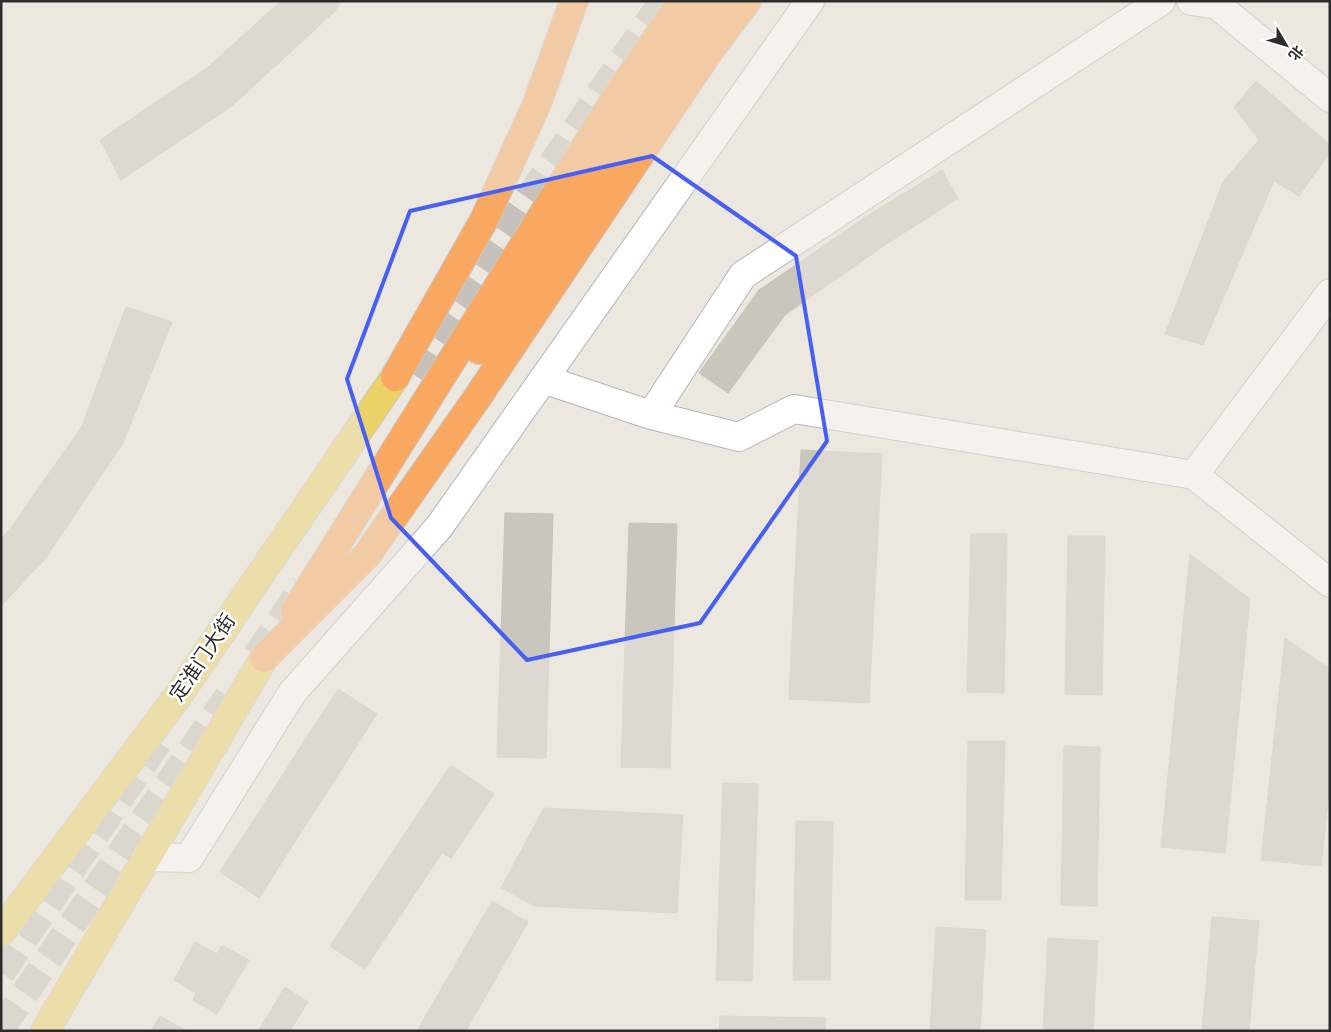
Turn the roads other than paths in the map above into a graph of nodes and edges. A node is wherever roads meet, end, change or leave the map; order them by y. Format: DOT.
graph roads {
  1 [pos="574,1"];
  2 [pos="683,1"];
  3 [pos="714,1"];
  4 [pos="747,1"];
  5 [pos="810,1"];
  6 [pos="1161,1"];
  7 [pos="1191,1"];
  8 [pos="1330,98"];
  9 [pos="1330,293"];
  10 [pos="395,377"];
  11 [pos="543,379"];
  12 [pos="651,415"];
  13 [pos="1194,475"];
  14 [pos="1330,583"];
  15 [pos="288,622"];
  16 [pos="264,658"];
  17 [pos="147,857"];
  18 [pos="1,932"];
  19 [pos="45,1031"];
  1 -- 10 [label="highway"];
  2 -- 15 [label="highway"];
  3 -- 15 [label="highway"];
  4 -- 16 [label="highway"];
  5 -- 11 [label="street"];
  6 -- 12 [label="street"];
  7 -- 8 [label="street"];
  9 -- 13 [label="street"];
  10 -- 18 [label="main road, 定淮门大街"];
  11 -- 12 [label="street"];
  11 -- 17 [label="street"];
  12 -- 13 [label="street"];
  13 -- 14 [label="street"];
  15 -- 16 [label="highway"];
  16 -- 17 [label="main road"];
  17 -- 19 [label="main road"];
}
